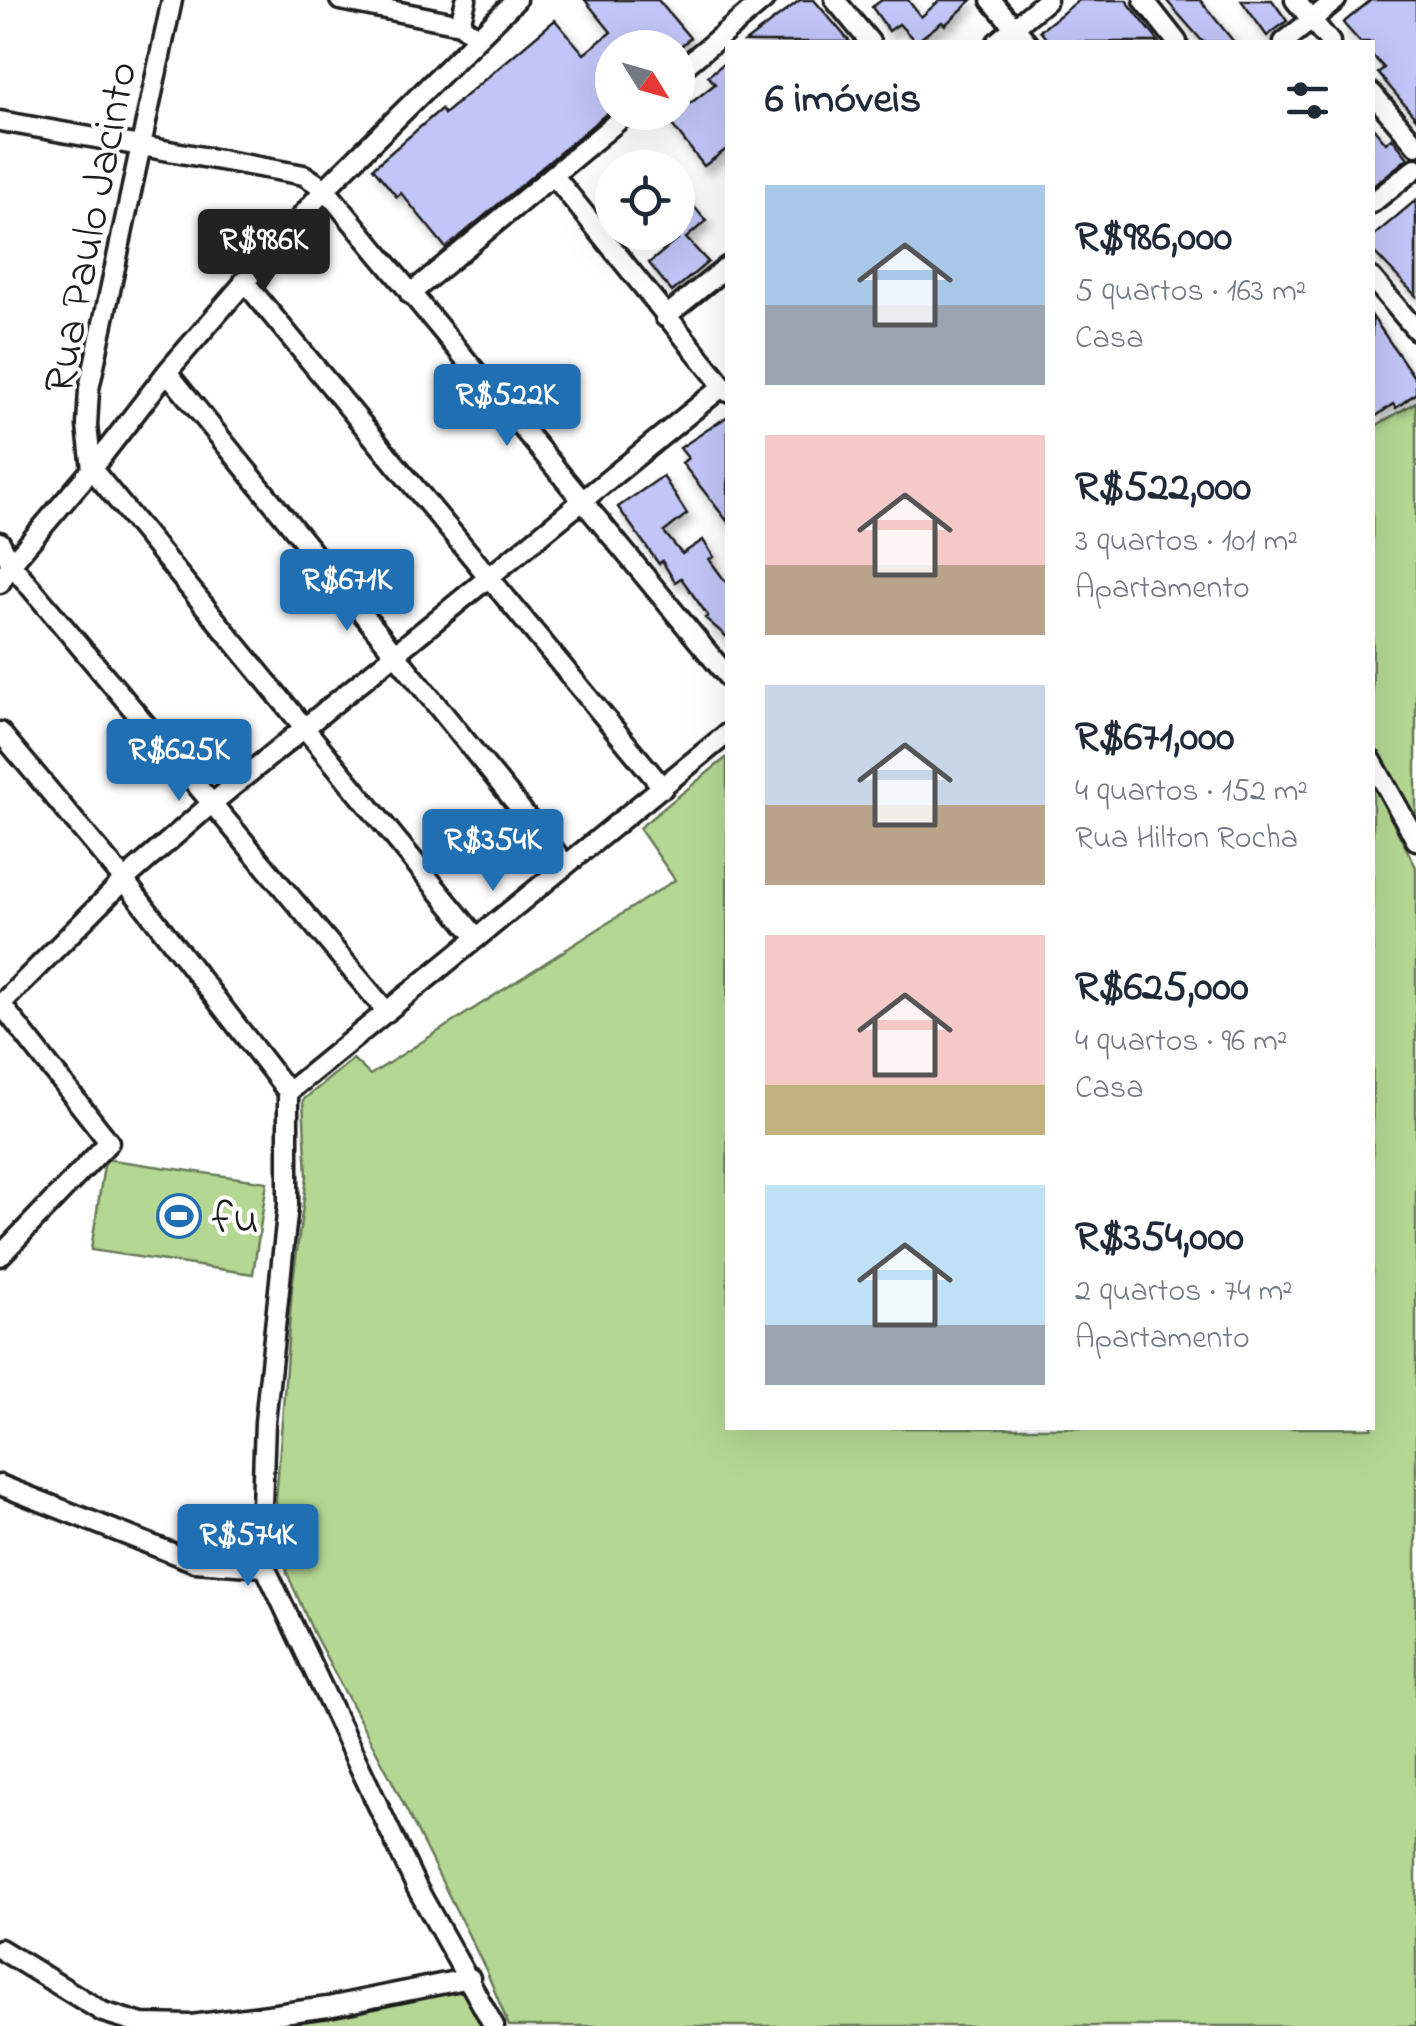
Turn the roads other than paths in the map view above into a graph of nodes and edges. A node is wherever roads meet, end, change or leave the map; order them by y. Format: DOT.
graph roads {
  1 [pos="172,0"];
  2 [pos="340,0"];
  3 [pos="466,0"];
  4 [pos="516,0"];
  5 [pos="764,0"];
  6 [pos="835,0"];
  7 [pos="991,0"];
  8 [pos="1048,0"];
  9 [pos="1144,0"];
  10 [pos="1294,0"];
  11 [pos="1336,0"];
  12 [pos="1311,20"];
  13 [pos="460,24"];
  14 [pos="1020,35"];
  15 [pos="478,38"];
  16 [pos="868,40"];
  17 [pos="1176,40"];
  18 [pos="1286,40"];
  19 [pos="1328,40"];
  20 [pos="695,58"];
  21 [pos="1375,97"];
  22 [pos="0,121"];
  23 [pos="609,130"];
  24 [pos="1416,145"];
  25 [pos="141,146"];
  26 [pos="1416,168"];
  27 [pos="554,176"];
  28 [pos="325,189"];
  29 [pos="1375,201"];
  30 [pos="725,268"];
  31 [pos="244,281"];
  32 [pos="1375,282"];
  33 [pos="410,294"];
  34 [pos="666,317"];
  35 [pos="1416,330"];
  36 [pos="167,372"];
  37 [pos="725,389"];
  38 [pos="92,469"];
  39 [pos="582,503"];
  40 [pos="0,542"];
  41 [pos="10,564"];
  42 [pos="490,580"];
  43 [pos="0,583"];
  44 [pos="396,655"];
  45 [pos="725,673"];
  46 [pos="304,730"];
  47 [pos="0,732"];
  48 [pos="725,736"];
  49 [pos="1375,766"];
  50 [pos="663,788"];
  51 [pos="210,805"];
  52 [pos="1416,840"];
  53 [pos="566,865"];
  54 [pos="124,880"];
  55 [pos="477,938"];
  56 [pos="0,1004"];
  57 [pos="387,1012"];
  58 [pos="288,1092"];
  59 [pos="0,1256"];
  60 [pos="0,1485"];
  61 [pos="265,1568"];
  62 [pos="0,1949"];
  63 [pos="470,1978"];
  64 [pos="494,2026"];
  1 -- 25 [label="street, Rua Paulo Jacinto"];
  2 -- 13 [label="street"];
  3 -- 13 [label="street"];
  4 -- 15 [label="street"];
  5 -- 20 [label="street"];
  6 -- 16 [label="street"];
  7 -- 14 [label="street"];
  8 -- 14 [label="street"];
  9 -- 17 [label="street"];
  10 -- 12 [label="street"];
  11 -- 12 [label="street"];
  12 -- 18 [label="street"];
  12 -- 19 [label="street"];
  13 -- 15 [label="street"];
  15 -- 28 [label="street"];
  21 -- 24 [label="street"];
  22 -- 25 [label="street"];
  23 -- 27 [label="street"];
  25 -- 28 [label="street"];
  25 -- 38 [label="street, Rua Paulo Jacinto"];
  26 -- 29 [label="street"];
  27 -- 33 [label="street"];
  27 -- 34 [label="street"];
  28 -- 31 [label="street"];
  28 -- 33 [label="street"];
  30 -- 34 [label="street"];
  31 -- 36 [label="street"];
  31 -- 42 [label="street"];
  32 -- 35 [label="street"];
  33 -- 39 [label="street"];
  34 -- 37 [label="street"];
  36 -- 38 [label="street"];
  36 -- 44 [label="street"];
  37 -- 39 [label="street"];
  38 -- 41 [label="street"];
  38 -- 46 [label="street"];
  39 -- 42 [label="street"];
  39 -- 45 [label="street"];
  40 -- 41 [label="street"];
  41 -- 43 [label="street"];
  41 -- 51 [label="street"];
  42 -- 44 [label="street"];
  42 -- 50 [label="street"];
  44 -- 46 [label="street"];
  44 -- 53 [label="street"];
  46 -- 51 [label="street"];
  46 -- 55 [label="street"];
  47 -- 54 [label="street"];
  48 -- 50 [label="street"];
  49 -- 52 [label="street"];
  50 -- 53 [label="street"];
  51 -- 54 [label="street"];
  51 -- 57 [label="street"];
  53 -- 55 [label="street"];
  54 -- 56 [label="street"];
  54 -- 58 [label="street"];
  55 -- 57 [label="street"];
  56 -- 59 [label="street"];
  57 -- 58 [label="street"];
  58 -- 61 [label="street"];
  60 -- 61 [label="street"];
  61 -- 63 [label="street"];
  62 -- 63 [label="street"];
  63 -- 64 [label="street"];
}
